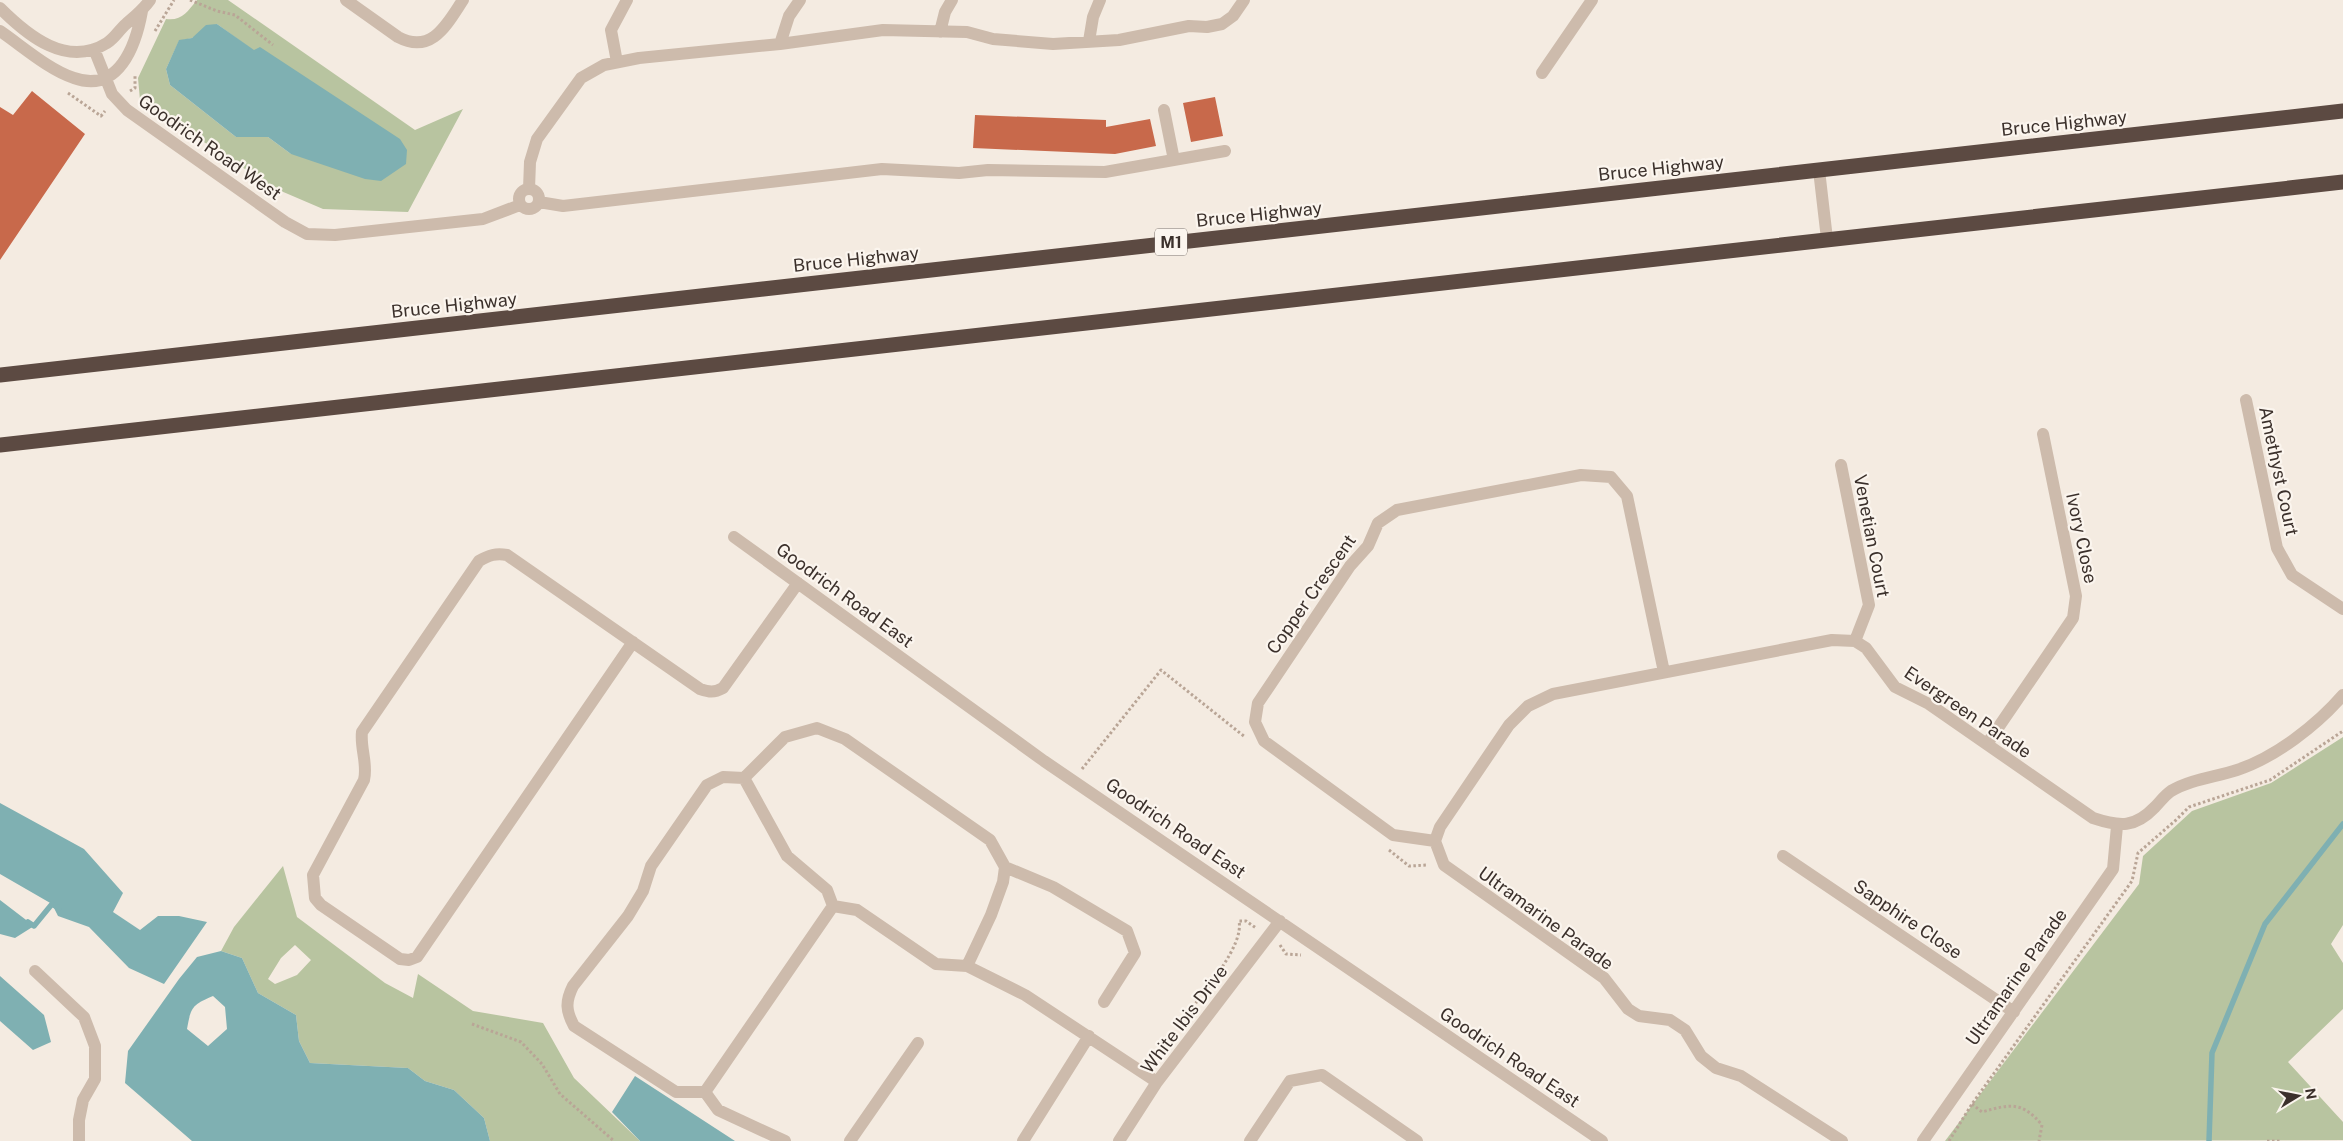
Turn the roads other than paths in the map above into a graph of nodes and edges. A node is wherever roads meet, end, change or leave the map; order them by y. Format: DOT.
graph roads {
  1 [pos="150,0"];
  2 [pos="346,0"];
  3 [pos="463,0"];
  4 [pos="627,0"];
  5 [pos="800,0"];
  6 [pos="952,0"];
  7 [pos="1100,0"];
  8 [pos="1244,0"];
  9 [pos="1592,0"];
  10 [pos="0,8"];
  11 [pos="142,11"];
  12 [pos="0,31"];
  13 [pos="940,32"];
  14 [pos="1089,41"];
  15 [pos="780,44"];
  16 [pos="94,49"];
  17 [pos="617,62"];
  18 [pos="1542,73"];
  19 [pos="105,77"];
  20 [pos="1164,110"];
  21 [pos="2343,111"];
  22 [pos="1225,152"];
  23 [pos="1174,160"];
  24 [pos="1819,170"];
  25 [pos="2343,182"];
  26 [pos="529,189"];
  27 [pos="539,202"];
  28 [pos="520,205"];
  29 [pos="1827,239"];
  30 [pos="0,375"];
  31 [pos="2246,400"];
  32 [pos="2043,434"];
  33 [pos="0,445"];
  34 [pos="1840,465"];
  35 [pos="734,537"];
  36 [pos="798,583"];
  37 [pos="2343,609"];
  38 [pos="1855,640"];
  39 [pos="633,642"];
  40 [pos="1664,672"];
  41 [pos="2343,695"];
  42 [pos="1987,744"];
  43 [pos="744,778"];
  44 [pos="2117,826"];
  45 [pos="1435,841"];
  46 [pos="1783,856"];
  47 [pos="1005,867"];
  48 [pos="833,906"];
  49 [pos="1280,920"];
  50 [pos="967,966"];
  51 [pos="35,971"];
  52 [pos="1104,1002"];
  53 [pos="2014,1012"];
  54 [pos="1089,1036"];
  55 [pos="918,1043"];
  56 [pos="1157,1082"];
  57 [pos="705,1092"];
  58 [pos="1411,1139"];
  59 [pos="79,1141"];
  60 [pos="785,1141"];
  61 [pos="850,1141"];
  62 [pos="1023,1141"];
  63 [pos="1119,1141"];
  64 [pos="1250,1141"];
  65 [pos="1602,1141"];
  66 [pos="1842,1141"];
  67 [pos="1923,1141"];
  1 -- 11 [label="street"];
  2 -- 3 [label="street"];
  4 -- 17 [label="street"];
  5 -- 15 [label="street"];
  6 -- 13 [label="street"];
  7 -- 14 [label="street"];
  8 -- 14 [label="street"];
  9 -- 18 [label="street"];
  10 -- 16 [label="street"];
  11 -- 16 [label="street"];
  11 -- 19 [label="street"];
  12 -- 19 [label="street"];
  13 -- 14 [label="street"];
  13 -- 15 [label="street"];
  15 -- 17 [label="street"];
  16 -- 19 [label="street, Goodrich Road West"];
  17 -- 26 [label="street"];
  19 -- 28 [label="street, Goodrich Road West"];
  20 -- 23 [label="street"];
  21 -- 24 [label="highway, Bruce Highway / M1"];
  22 -- 23 [label="street"];
  23 -- 27 [label="street"];
  24 -- 29 [label="street"];
  24 -- 30 [label="highway, Bruce Highway / M1"];
  25 -- 29 [label="highway"];
  26 -- 27 [label="street"];
  26 -- 28 [label="street"];
  27 -- 28 [label="street"];
  29 -- 33 [label="highway"];
  31 -- 37 [label="street, Amethyst Court"];
  32 -- 42 [label="street, Ivory Close"];
  34 -- 38 [label="street, Venetian Court"];
  35 -- 36 [label="street, Goodrich Road East"];
  36 -- 39 [label="street"];
  36 -- 49 [label="street, Goodrich Road East"];
  38 -- 40 [label="street"];
  38 -- 42 [label="street, Evergreen Parade"];
  39 -- 39 [label="street"];
  40 -- 45 [label="street"];
  40 -- 45 [label="street, Copper Crescent"];
  41 -- 44 [label="street"];
  42 -- 44 [label="street, Evergreen Parade"];
  43 -- 47 [label="street"];
  43 -- 48 [label="street"];
  43 -- 57 [label="street"];
  44 -- 53 [label="street, Ultramarine Parade"];
  45 -- 66 [label="street, Ultramarine Parade"];
  46 -- 53 [label="street, Sapphire Close"];
  47 -- 50 [label="street"];
  47 -- 52 [label="street"];
  48 -- 50 [label="street"];
  48 -- 57 [label="street"];
  49 -- 56 [label="street, White Ibis Drive"];
  49 -- 65 [label="street, Goodrich Road East"];
  50 -- 54 [label="street"];
  51 -- 59 [label="street"];
  53 -- 67 [label="street, Ultramarine Parade"];
  54 -- 56 [label="street"];
  54 -- 62 [label="street"];
  55 -- 61 [label="street"];
  56 -- 63 [label="street, White Ibis Drive"];
  57 -- 60 [label="street"];
  58 -- 64 [label="street"];
}
